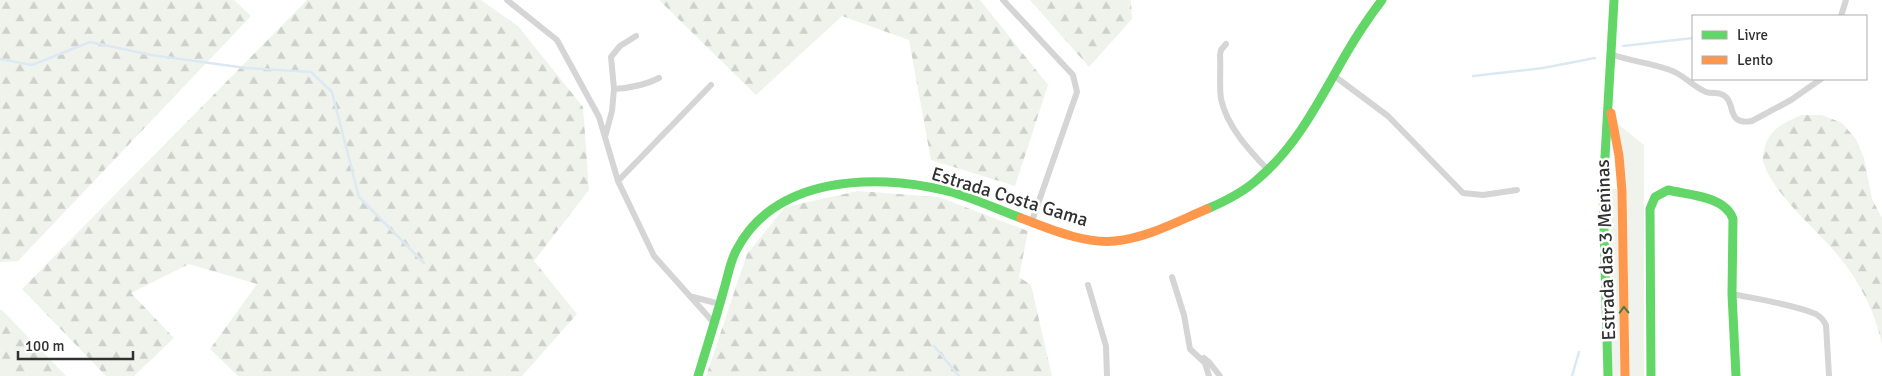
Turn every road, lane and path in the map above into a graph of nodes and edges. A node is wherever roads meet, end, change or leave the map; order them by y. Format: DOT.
graph roads {
  1 [pos="507,0"];
  2 [pos="1003,0"];
  3 [pos="1382,0"];
  4 [pos="1614,0"];
  5 [pos="1846,0"];
  6 [pos="1841,15"];
  7 [pos="636,36"];
  8 [pos="1226,44"];
  9 [pos="1610,54"];
  10 [pos="1333,75"];
  11 [pos="659,78"];
  12 [pos="1820,80"];
  13 [pos="711,85"];
  14 [pos="614,89"];
  15 [pos="1608,93"];
  16 [pos="605,138"];
  17 [pos="1269,171"];
  18 [pos="618,181"];
  19 [pos="1517,190"];
  20 [pos="1032,221"];
  21 [pos="1172,277"];
  22 [pos="1088,286"];
  23 [pos="1732,294"];
  24 [pos="692,296"];
  25 [pos="720,304"];
  26 [pos="714,323"];
  27 [pos="1198,356"];
  28 [pos="698,376"];
  29 [pos="1107,376"];
  30 [pos="1209,376"];
  31 [pos="1220,376"];
  32 [pos="1608,376"];
  33 [pos="1625,376"];
  34 [pos="1650,376"];
  35 [pos="1736,376"];
  36 [pos="1829,376"];
  1 -- 16 [label="street"];
  2 -- 20 [label="street"];
  3 -- 10 [label="main road, Estrada Costa Gama"];
  4 -- 9 [label="main road, Estrada das 3 Meninas"];
  5 -- 6 [label="street"];
  7 -- 14 [label="street"];
  8 -- 17 [label="street"];
  9 -- 12 [label="street"];
  9 -- 15 [label="main road, Estrada das 3 Meninas"];
  10 -- 17 [label="main road, Estrada Costa Gama"];
  10 -- 19 [label="street"];
  11 -- 14 [label="street"];
  13 -- 18 [label="street"];
  14 -- 16 [label="street"];
  15 -- 32 [label="main road, Estrada das 3 Meninas"];
  33 -- 15 [label="main road, Estrada das 3 Meninas, one-way"];
  16 -- 18 [label="street"];
  17 -- 20 [label="main road, Estrada Costa Gama"];
  18 -- 24 [label="street"];
  20 -- 25 [label="main road, Estrada Costa Gama"];
  21 -- 27 [label="street"];
  22 -- 29 [label="street"];
  23 -- 34 [label="main road"];
  23 -- 35 [label="main road"];
  23 -- 36 [label="street"];
  24 -- 25 [label="street"];
  24 -- 26 [label="street"];
  25 -- 26 [label="main road, Estrada Costa Gama"];
  26 -- 28 [label="main road, Estrada Costa Gama"];
  27 -- 30 [label="street"];
  27 -- 31 [label="street"];
}
